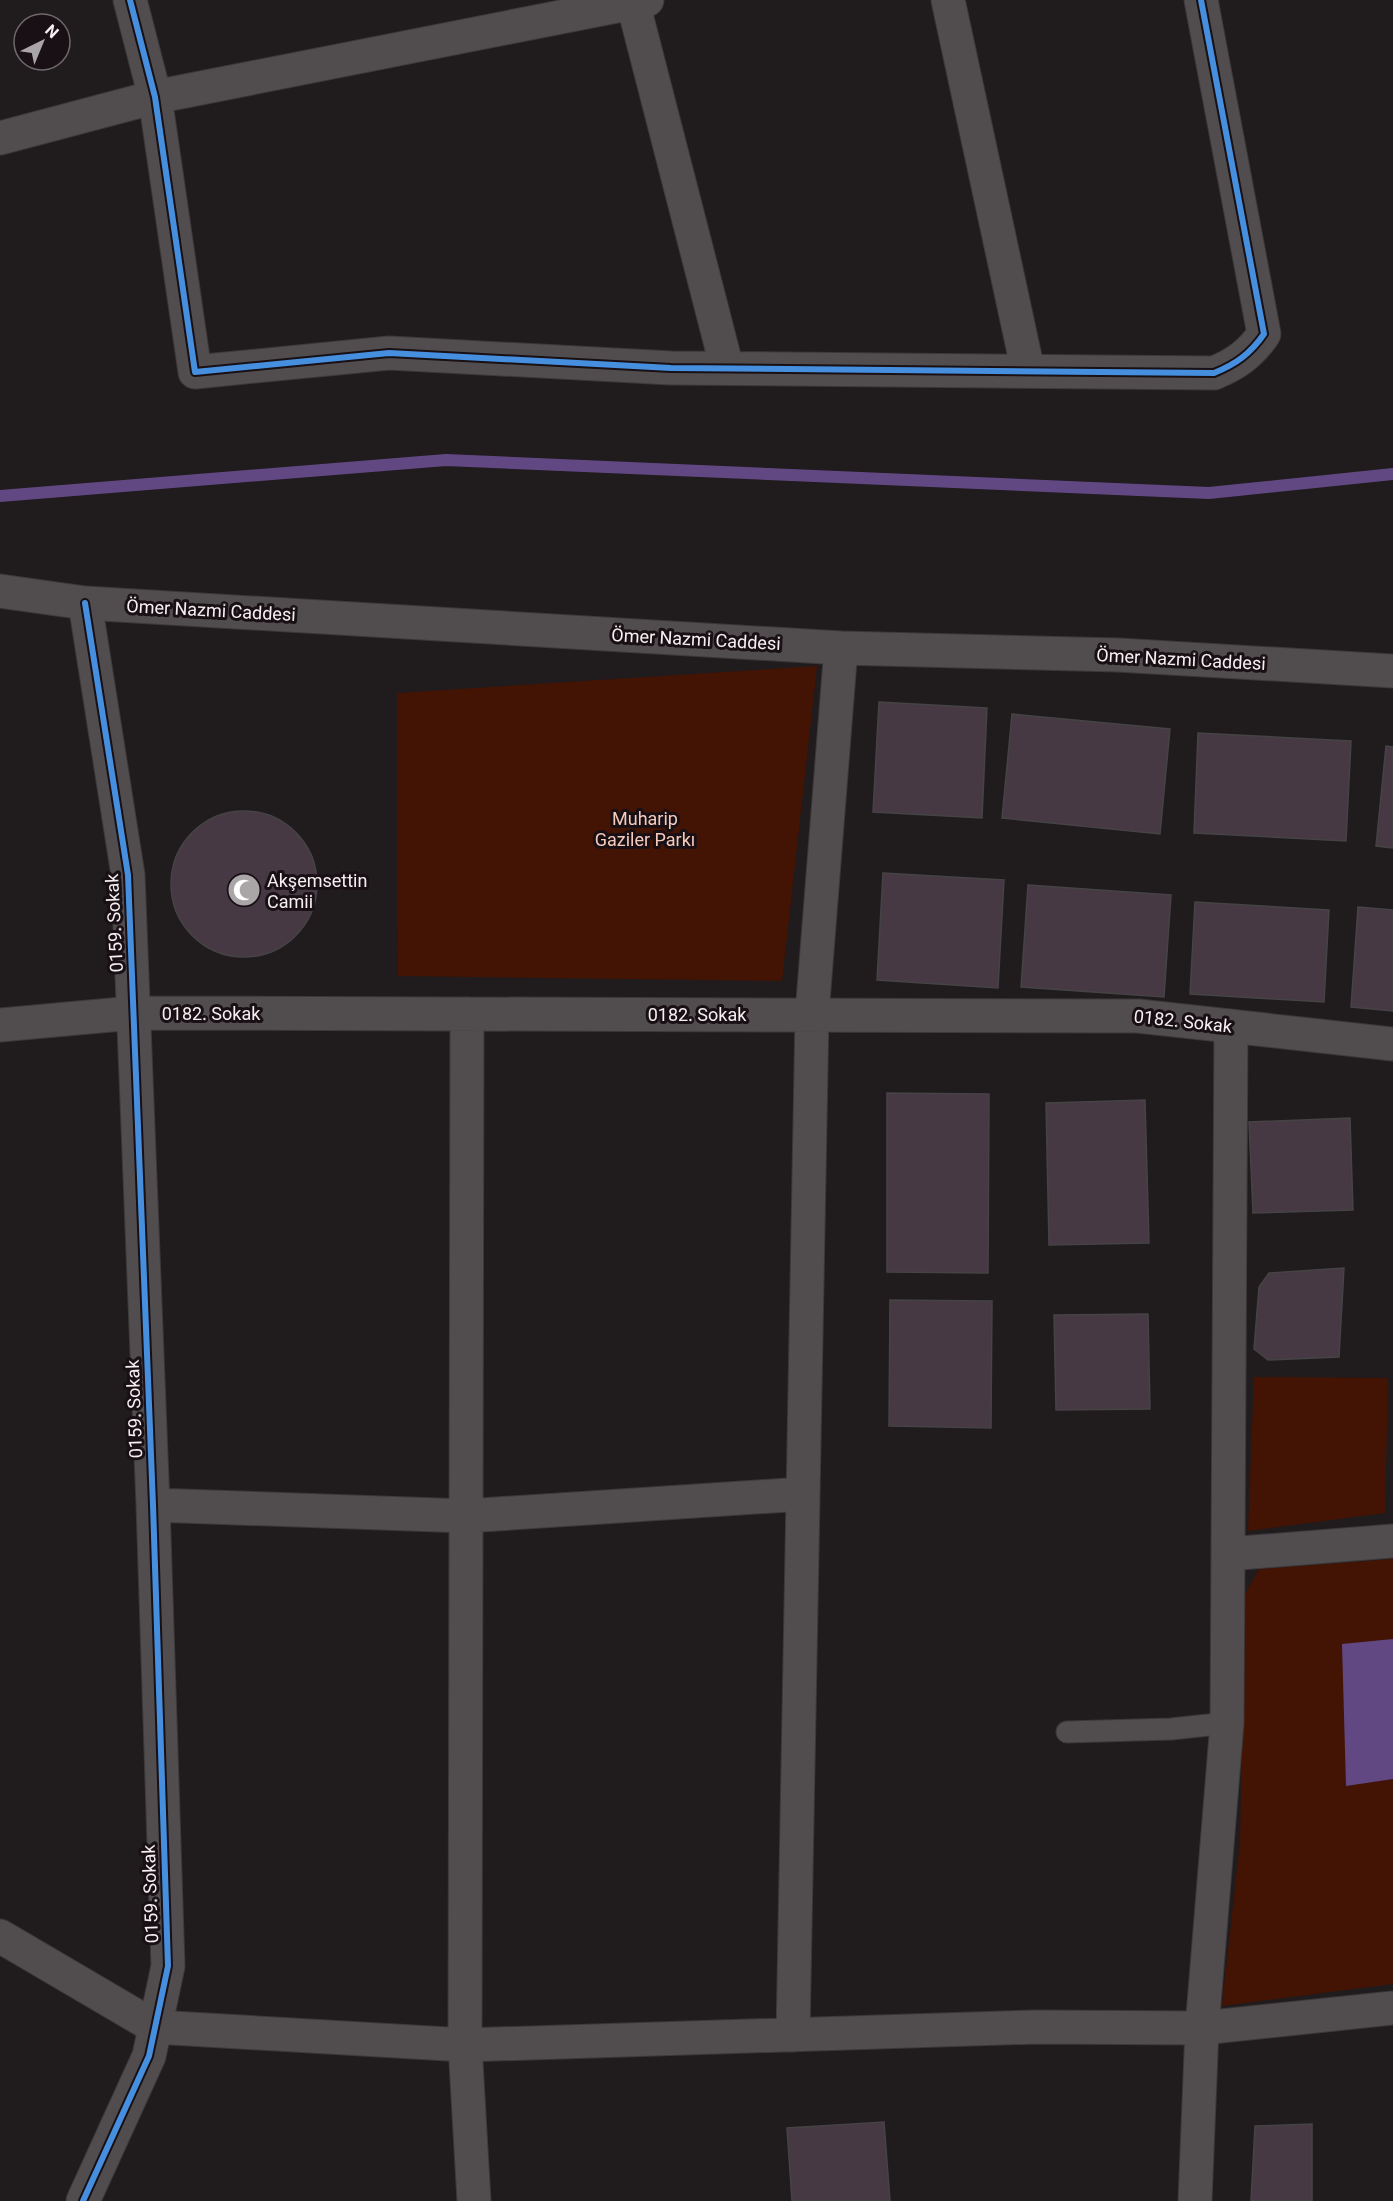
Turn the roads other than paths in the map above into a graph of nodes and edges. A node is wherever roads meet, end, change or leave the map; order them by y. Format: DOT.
graph roads {
  1 [pos="130,0"];
  2 [pos="948,0"];
  3 [pos="1201,0"];
  4 [pos="640,1"];
  5 [pos="156,97"];
  6 [pos="0,138"];
  7 [pos="727,368"];
  8 [pos="1028,371"];
  9 [pos="0,591"];
  10 [pos="85,603"];
  11 [pos="841,648"];
  12 [pos="1393,671"];
  13 [pos="133,1013"];
  14 [pos="466,1014"];
  15 [pos="812,1014"];
  16 [pos="0,1025"];
  17 [pos="1231,1026"];
  18 [pos="1393,1044"];
  19 [pos="803,1494"];
  20 [pos="153,1505"];
  21 [pos="466,1516"];
  22 [pos="1393,1542"];
  23 [pos="1228,1554"];
  24 [pos="1227,1723"];
  25 [pos="1067,1732"];
  26 [pos="0,1936"];
  27 [pos="1393,2008"];
  28 [pos="155,2027"];
  29 [pos="1202,2028"];
  30 [pos="793,2035"];
  31 [pos="465,2044"];
  32 [pos="83,2201"];
  33 [pos="474,2201"];
  34 [pos="1195,2201"];
  1 -- 5 [label="street"];
  2 -- 8 [label="street"];
  3 -- 8 [label="street"];
  4 -- 5 [label="street"];
  4 -- 7 [label="street"];
  5 -- 6 [label="street"];
  5 -- 7 [label="street"];
  7 -- 8 [label="street"];
  9 -- 10 [label="street, Ömer Nazmi Caddesi"];
  10 -- 11 [label="street, Ömer Nazmi Caddesi"];
  10 -- 13 [label="street, 0159. Sokak"];
  11 -- 12 [label="street, Ömer Nazmi Caddesi"];
  11 -- 15 [label="street"];
  13 -- 14 [label="street, 0182. Sokak"];
  13 -- 16 [label="street, 0182. Sokak"];
  13 -- 20 [label="street, 0159. Sokak"];
  14 -- 15 [label="street, 0182. Sokak"];
  14 -- 21 [label="street"];
  15 -- 17 [label="street, 0182. Sokak"];
  15 -- 19 [label="street"];
  17 -- 18 [label="street, 0182. Sokak"];
  17 -- 23 [label="street"];
  19 -- 21 [label="street"];
  19 -- 30 [label="street"];
  20 -- 21 [label="street"];
  20 -- 28 [label="street, 0159. Sokak"];
  21 -- 31 [label="street"];
  22 -- 23 [label="street"];
  23 -- 24 [label="street"];
  24 -- 25 [label="lane"];
  24 -- 29 [label="street"];
  26 -- 28 [label="street"];
  27 -- 29 [label="street"];
  28 -- 31 [label="street"];
  28 -- 32 [label="street, 0159. Sokak"];
  29 -- 30 [label="street"];
  29 -- 34 [label="street"];
  30 -- 31 [label="street"];
  31 -- 33 [label="street"];
}
